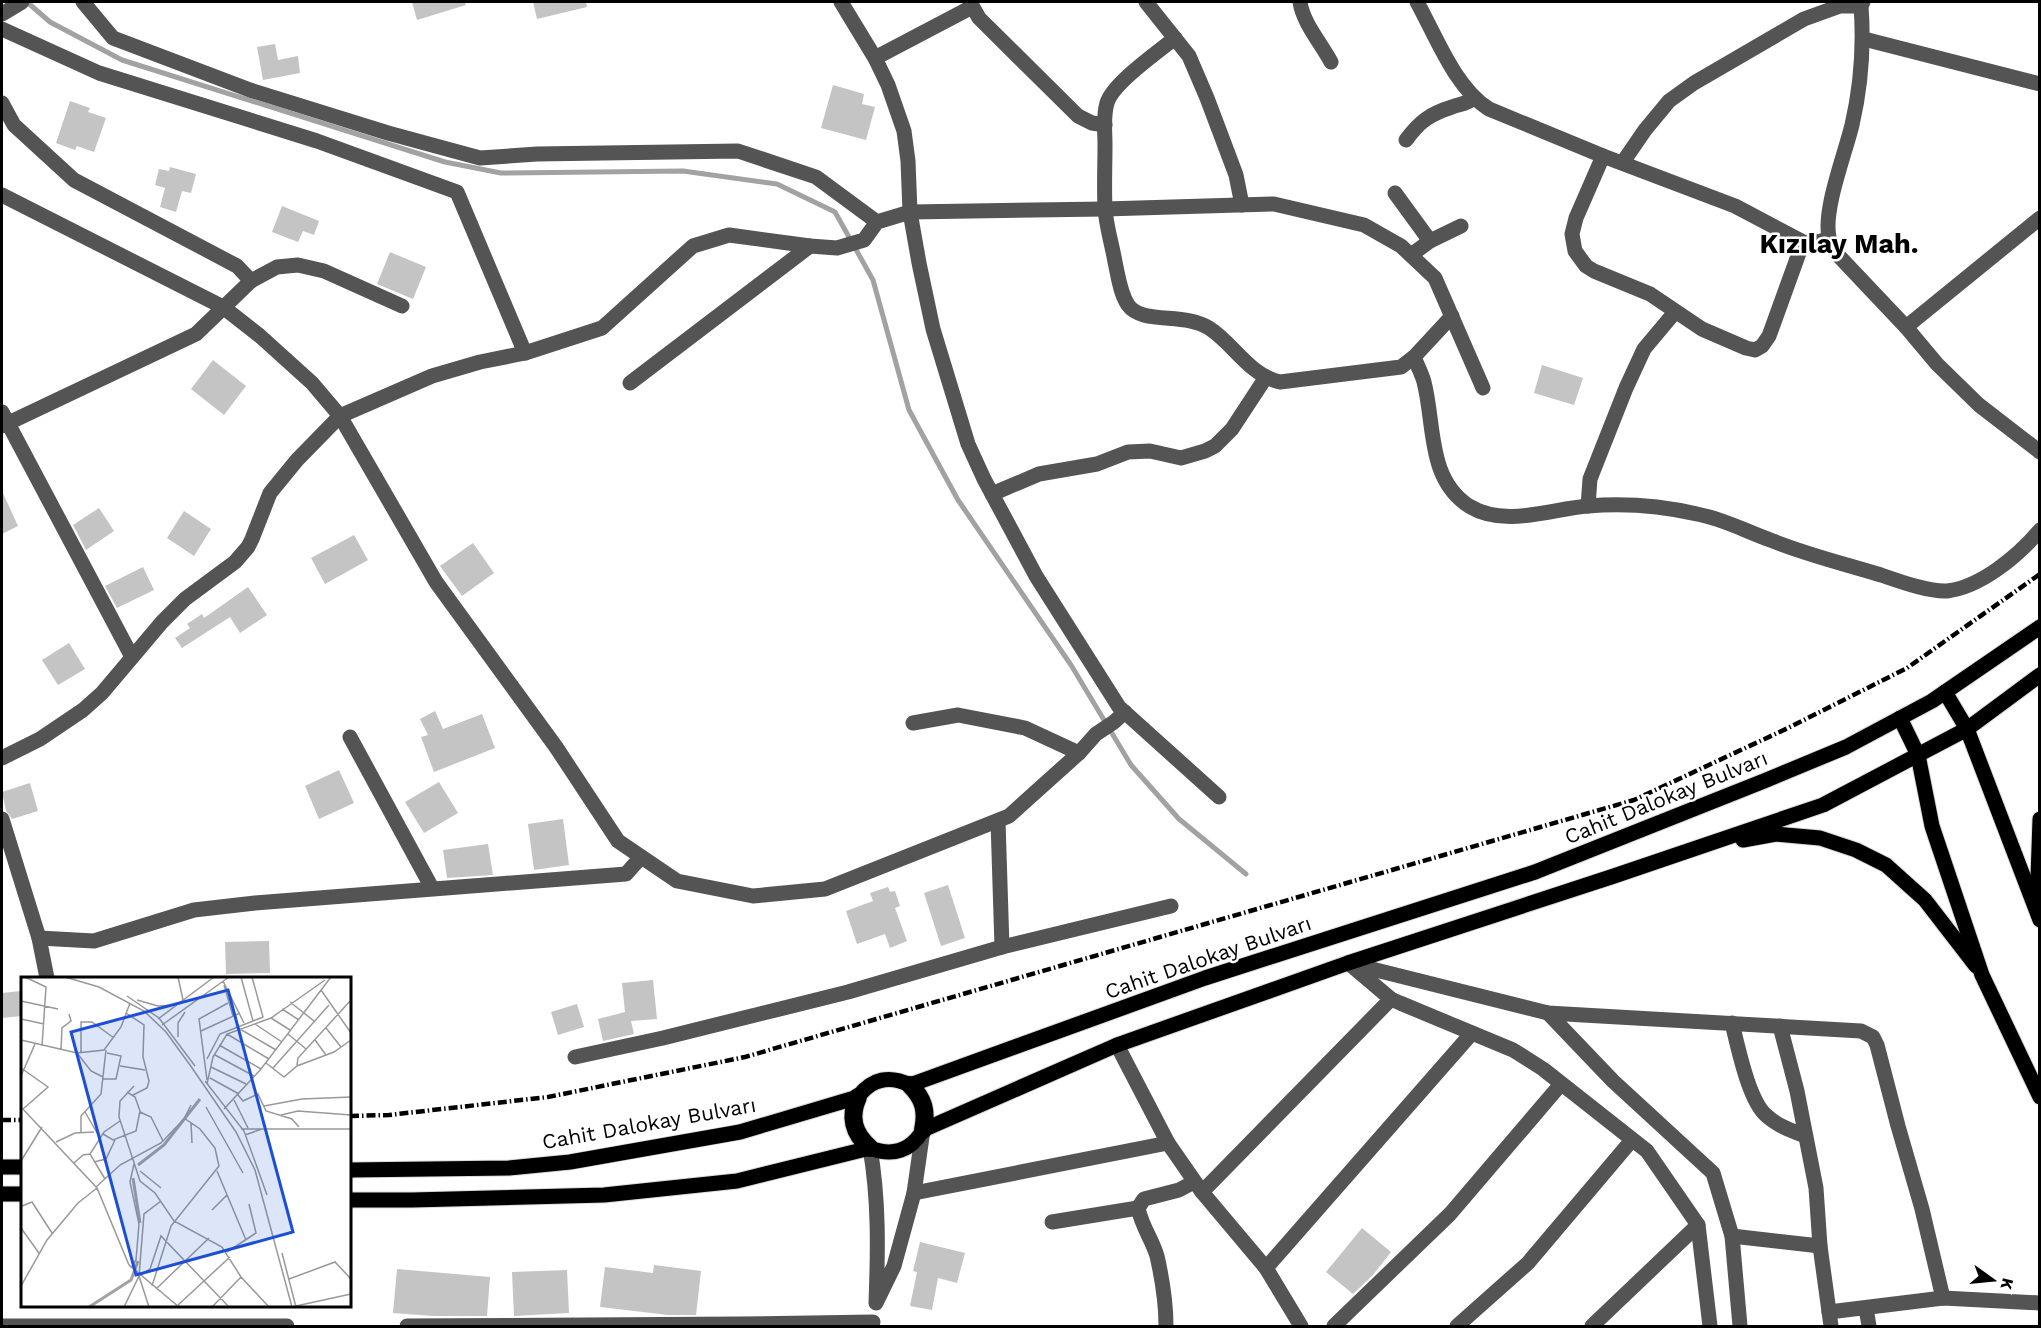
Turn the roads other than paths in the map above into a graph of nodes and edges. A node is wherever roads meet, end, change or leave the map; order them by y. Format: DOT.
graph roads {
  1 [pos="83,2"];
  2 [pos="841,2"];
  3 [pos="1300,2"];
  4 [pos="1417,2"];
  5 [pos="1152,3"];
  6 [pos="971,4"];
  7 [pos="1862,4"];
  8 [pos="1831,5"];
  9 [pos="2,29"];
  10 [pos="1175,38"];
  11 [pos="1864,39"];
  12 [pos="875,58"];
  13 [pos="1331,62"];
  14 [pos="2040,84"];
  15 [pos="1474,98"];
  16 [pos="2,103"];
  17 [pos="1105,125"];
  18 [pos="1406,140"];
  19 [pos="1603,156"];
  20 [pos="1623,162"];
  21 [pos="1395,193"];
  22 [pos="2,195"];
  23 [pos="1242,205"];
  24 [pos="1105,209"];
  25 [pos="910,212"];
  26 [pos="2040,218"];
  27 [pos="877,222"];
  28 [pos="1461,226"];
  29 [pos="1829,239"];
  30 [pos="1431,241"];
  31 [pos="1803,242"];
  32 [pos="810,246"];
  33 [pos="1411,255"];
  34 [pos="251,281"];
  35 [pos="402,306"];
  36 [pos="223,307"];
  37 [pos="1676,312"];
  38 [pos="1452,316"];
  39 [pos="1906,327"];
  40 [pos="525,353"];
  41 [pos="1414,357"];
  42 [pos="1266,377"];
  43 [pos="630,383"];
  44 [pos="1483,388"];
  45 [pos="340,416"];
  46 [pos="4,420"];
  47 [pos="2040,452"];
  48 [pos="992,494"];
  49 [pos="1588,506"];
  50 [pos="2040,530"];
  51 [pos="2040,627"];
  52 [pos="132,657"];
  53 [pos="2040,675"];
  54 [pos="1944,692"];
  55 [pos="1119,717"];
  56 [pos="1900,718"];
  57 [pos="914,723"];
  58 [pos="1967,729"];
  59 [pos="350,737"];
  60 [pos="1079,753"];
  61 [pos="1918,755"];
  62 [pos="2,758"];
  63 [pos="1219,797"];
  64 [pos="2,819"];
  65 [pos="2040,819"];
  66 [pos="998,821"];
  67 [pos="1695,848"];
  68 [pos="641,857"];
  69 [pos="432,888"];
  70 [pos="1171,906"];
  71 [pos="2038,917"];
  72 [pos="39,938"];
  73 [pos="1002,947"];
  74 [pos="1348,963"];
  75 [pos="1982,975"];
  76 [pos="47,977"];
  77 [pos="1391,999"];
  78 [pos="1548,1013"];
  79 [pos="1731,1023"];
  80 [pos="1780,1026"];
  81 [pos="1472,1033"];
  82 [pos="1117,1045"];
  83 [pos="575,1056"];
  84 [pos="2034,1070"];
  85 [pos="1561,1084"];
  86 [pos="910,1085"];
  87 [pos="858,1097"];
  88 [pos="2040,1097"];
  89 [pos="923,1130"];
  90 [pos="1805,1136"];
  91 [pos="1632,1140"];
  92 [pos="1168,1143"];
  93 [pos="870,1148"];
  94 [pos="2,1167"];
  95 [pos="21,1167"];
  96 [pos="351,1170"];
  97 [pos="1198,1187"];
  98 [pos="914,1193"];
  99 [pos="2,1194"];
  100 [pos="21,1194"];
  101 [pos="351,1200"];
  102 [pos="1138,1208"];
  103 [pos="1052,1222"];
  104 [pos="1698,1225"];
  105 [pos="1732,1236"];
  106 [pos="1820,1246"];
  107 [pos="1266,1268"];
  108 [pos="1943,1298"];
  109 [pos="876,1303"];
  110 [pos="2040,1304"];
  111 [pos="1866,1308"];
  112 [pos="1830,1319"];
  113 [pos="873,1324"];
  114 [pos="2,1326"];
  115 [pos="286,1326"];
  116 [pos="407,1326"];
  117 [pos="1166,1326"];
  118 [pos="1300,1326"];
  119 [pos="1334,1326"];
  120 [pos="1457,1326"];
  121 [pos="1592,1326"];
  122 [pos="1710,1326"];
  123 [pos="1740,1326"];
  124 [pos="1869,1326"];
  1 -- 27 [label="street"];
  2 -- 12 [label="street"];
  3 -- 13 [label="street"];
  4 -- 15 [label="street"];
  5 -- 10 [label="street"];
  6 -- 12 [label="street"];
  6 -- 17 [label="street"];
  7 -- 8 [label="street"];
  7 -- 11 [label="street"];
  8 -- 20 [label="street"];
  9 -- 40 [label="street"];
  10 -- 17 [label="street"];
  10 -- 23 [label="street"];
  11 -- 14 [label="street"];
  11 -- 29 [label="street"];
  12 -- 25 [label="street"];
  15 -- 18 [label="street"];
  15 -- 19 [label="street"];
  16 -- 34 [label="street"];
  17 -- 24 [label="street"];
  19 -- 20 [label="street"];
  19 -- 37 [label="street"];
  20 -- 31 [label="street"];
  21 -- 30 [label="street"];
  22 -- 36 [label="street"];
  23 -- 24 [label="street"];
  23 -- 33 [label="street"];
  24 -- 25 [label="street"];
  24 -- 42 [label="street"];
  25 -- 27 [label="street"];
  25 -- 48 [label="street"];
  26 -- 39 [label="street"];
  27 -- 32 [label="street"];
  28 -- 30 [label="street"];
  29 -- 31 [label="street"];
  29 -- 39 [label="street"];
  30 -- 33 [label="street"];
  31 -- 37 [label="street"];
  32 -- 40 [label="street"];
  32 -- 43 [label="street"];
  33 -- 38 [label="street"];
  34 -- 35 [label="street"];
  34 -- 36 [label="street"];
  36 -- 45 [label="street"];
  36 -- 46 [label="street"];
  37 -- 49 [label="street"];
  38 -- 41 [label="street"];
  38 -- 44 [label="street"];
  39 -- 47 [label="street"];
  40 -- 45 [label="street"];
  41 -- 42 [label="street"];
  41 -- 49 [label="street"];
  42 -- 48 [label="street"];
  45 -- 52 [label="street"];
  45 -- 68 [label="street"];
  46 -- 52 [label="street"];
  48 -- 55 [label="street"];
  49 -- 50 [label="street"];
  51 -- 54 [label="main road, Cahit Dalokay Bulvarı"];
  52 -- 62 [label="street"];
  53 -- 58 [label="main road"];
  54 -- 56 [label="main road, Cahit Dalokay Bulvarı"];
  54 -- 58 [label="main road"];
  55 -- 60 [label="street"];
  55 -- 63 [label="street"];
  56 -- 61 [label="main road"];
  56 -- 86 [label="main road, Cahit Dalokay Bulvarı"];
  57 -- 60 [label="street"];
  58 -- 61 [label="main road"];
  58 -- 71 [label="main road"];
  59 -- 69 [label="street"];
  60 -- 66 [label="street"];
  61 -- 67 [label="main road"];
  61 -- 75 [label="main road"];
  64 -- 72 [label="street"];
  65 -- 71 [label="main road"];
  66 -- 68 [label="street"];
  66 -- 73 [label="street"];
  67 -- 74 [label="main road"];
  67 -- 75 [label="main road"];
  68 -- 69 [label="street"];
  69 -- 72 [label="street"];
  70 -- 73 [label="street"];
  72 -- 76 [label="street"];
  73 -- 83 [label="street"];
  74 -- 77 [label="street"];
  74 -- 78 [label="street"];
  74 -- 82 [label="main road"];
  75 -- 84 [label="main road"];
  77 -- 81 [label="street"];
  77 -- 97 [label="street"];
  78 -- 79 [label="street"];
  78 -- 105 [label="street"];
  79 -- 80 [label="street"];
  79 -- 90 [label="street"];
  80 -- 90 [label="street"];
  80 -- 108 [label="street"];
  81 -- 85 [label="street"];
  81 -- 107 [label="street"];
  82 -- 89 [label="main road"];
  82 -- 92 [label="street"];
  84 -- 88 [label="main road"];
  85 -- 91 [label="street"];
  85 -- 119 [label="street"];
  86 -- 87 [label="main road, Cahit Dalokay Bulvarı"];
  86 -- 89 [label="highway"];
  87 -- 93 [label="highway"];
  87 -- 96 [label="main road, Cahit Dalokay Bulvarı"];
  89 -- 93 [label="main road"];
  89 -- 98 [label="street"];
  90 -- 106 [label="street"];
  91 -- 104 [label="street"];
  91 -- 120 [label="street"];
  92 -- 97 [label="street"];
  92 -- 98 [label="street"];
  93 -- 101 [label="main road"];
  93 -- 109 [label="street"];
  94 -- 95 [label="main road"];
  97 -- 102 [label="street"];
  97 -- 107 [label="street"];
  98 -- 109 [label="street"];
  99 -- 100 [label="main road"];
  102 -- 103 [label="street"];
  102 -- 117 [label="street"];
  104 -- 121 [label="street"];
  104 -- 122 [label="street"];
  105 -- 106 [label="street"];
  105 -- 123 [label="street"];
  106 -- 112 [label="street"];
  107 -- 118 [label="street"];
  108 -- 110 [label="street"];
  108 -- 111 [label="street"];
  109 -- 113 [label="street"];
  111 -- 112 [label="street"];
  111 -- 124 [label="street"];
  113 -- 116 [label="street"];
  114 -- 115 [label="street"];
}
